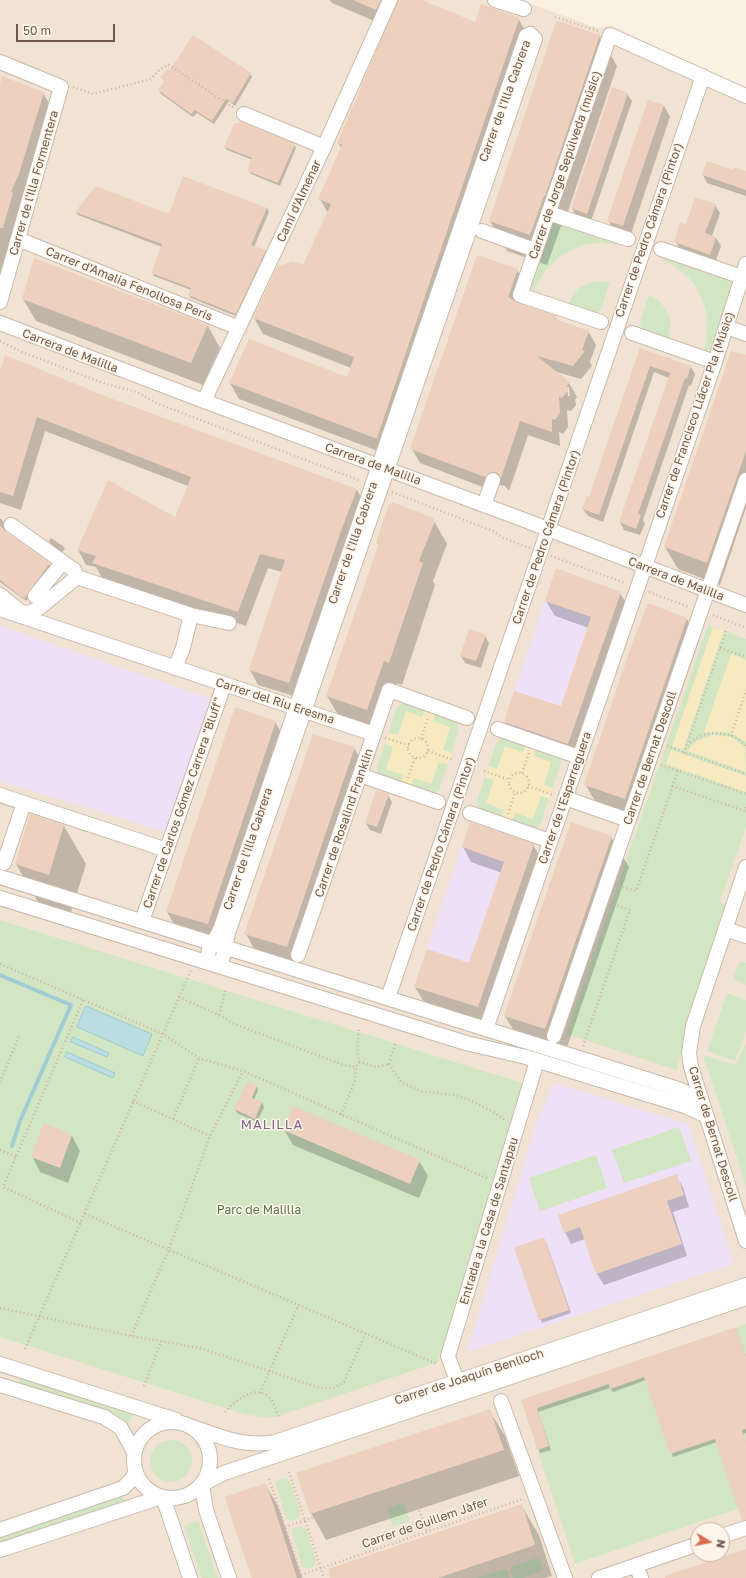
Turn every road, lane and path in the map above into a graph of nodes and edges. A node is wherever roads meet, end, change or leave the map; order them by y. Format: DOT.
graph roads {
  1 [pos="390,0"];
  2 [pos="495,0"];
  3 [pos="524,9"];
  4 [pos="555,18"];
  5 [pos="610,35"];
  6 [pos="0,63"];
  7 [pos="703,76"];
  8 [pos="61,86"];
  9 [pos="746,96"];
  10 [pos="244,114"];
  11 [pos="324,147"];
  12 [pos="548,213"];
  13 [pos="482,231"];
  14 [pos="18,239"];
  15 [pos="628,239"];
  16 [pos="661,249"];
  17 [pos="535,250"];
  18 [pos="744,270"];
  19 [pos="0,302"];
  20 [pos="601,322"];
  21 [pos="0,323"];
  22 [pos="726,327"];
  23 [pos="239,328"];
  24 [pos="632,333"];
  25 [pos="746,334"];
  26 [pos="0,341"];
  27 [pos="715,362"];
  28 [pos="204,401"];
  29 [pos="383,468"];
  30 [pos="493,480"];
  31 [pos="746,480"];
  32 [pos="363,482"];
  33 [pos="384,489"];
  34 [pos="484,505"];
  35 [pos="11,525"];
  36 [pos="548,530"];
  37 [pos="537,550"];
  38 [pos="63,562"];
  39 [pos="644,567"];
  40 [pos="77,577"];
  41 [pos="708,591"];
  42 [pos="0,595"];
  43 [pos="35,596"];
  44 [pos="746,605"];
  45 [pos="0,609"];
  46 [pos="191,615"];
  47 [pos="229,623"];
  48 [pos="727,628"];
  49 [pos="720,648"];
  50 [pos="746,658"];
  51 [pos="175,668"];
  52 [pos="224,685"];
  53 [pos="746,690"];
  54 [pos="432,706"];
  55 [pos="300,709"];
  56 [pos="467,718"];
  57 [pos="498,729"];
  58 [pos="374,734"];
  59 [pos="731,736"];
  60 [pos="421,739"];
  61 [pos="533,741"];
  62 [pos="655,742"];
  63 [pos="409,745"];
  64 [pos="746,746"];
  65 [pos="428,752"];
  66 [pos="684,752"];
  67 [pos="578,757"];
  68 [pos="415,758"];
  69 [pos="453,760"];
  70 [pos="649,761"];
  71 [pos="678,770"];
  72 [pos="484,771"];
  73 [pos="522,773"];
  74 [pos="746,774"];
  75 [pos="360,775"];
  76 [pos="510,780"];
  77 [pos="528,786"];
  78 [pos="672,786"];
  79 [pos="404,790"];
  80 [pos="515,792"];
  81 [pos="746,794"];
  82 [pos="0,795"];
  83 [pos="565,798"];
  84 [pos="438,802"];
  85 [pos="24,803"];
  86 [pos="746,807"];
  87 [pos="470,813"];
  88 [pos="628,820"];
  89 [pos="504,825"];
  90 [pos="550,840"];
  91 [pos="167,850"];
  92 [pos="4,862"];
  93 [pos="746,867"];
  94 [pos="0,877"];
  95 [pos="607,882"];
  96 [pos="0,898"];
  97 [pos="601,900"];
  98 [pos="142,921"];
  99 [pos="725,929"];
  100 [pos="746,936"];
  101 [pos="219,945"];
  102 [pos="298,955"];
  103 [pos="0,964"];
  104 [pos="214,964"];
  105 [pos="192,968"];
  106 [pos="226,988"];
  107 [pos="179,997"];
  108 [pos="388,998"];
  109 [pos="83,1000"];
  110 [pos="219,1015"];
  111 [pos="486,1029"];
  112 [pos="358,1030"];
  113 [pos="163,1034"];
  114 [pos="19,1036"];
  115 [pos="554,1036"];
  116 [pos="396,1042"];
  117 [pos="583,1046"];
  118 [pos="199,1058"];
  119 [pos="537,1061"];
  120 [pos="359,1062"];
  121 [pos="389,1064"];
  122 [pos="356,1066"];
  123 [pos="243,1071"];
  124 [pos="0,1082"];
  125 [pos="701,1098"];
  126 [pos="133,1101"];
  127 [pos="685,1106"];
  128 [pos="341,1115"];
  129 [pos="705,1115"];
  130 [pos="173,1119"];
  131 [pos="517,1128"];
  132 [pos="210,1136"];
  133 [pos="0,1150"];
  134 [pos="16,1157"];
  135 [pos="500,1184"];
  136 [pos="85,1214"];
  137 [pos="81,1223"];
  138 [pos="746,1241"];
  139 [pos="169,1249"];
  140 [pos="746,1285"];
  141 [pos="746,1298"];
  142 [pos="298,1306"];
  143 [pos="0,1308"];
  144 [pos="40,1316"];
  145 [pos="365,1335"];
  146 [pos="131,1336"];
  147 [pos="160,1341"];
  148 [pos="25,1349"];
  149 [pos="0,1364"];
  150 [pos="439,1366"];
  151 [pos="268,1372"];
  152 [pos="457,1381"];
  153 [pos="0,1384"];
  154 [pos="144,1386"];
  155 [pos="260,1393"];
  156 [pos="501,1401"];
  157 [pos="225,1412"];
  158 [pos="279,1418"];
  159 [pos="186,1424"];
  160 [pos="518,1448"];
  161 [pos="134,1452"];
  162 [pos="289,1472"];
  163 [pos="135,1473"];
  164 [pos="269,1479"];
  165 [pos="202,1484"];
  166 [pos="410,1484"];
  167 [pos="535,1495"];
  168 [pos="162,1497"];
  169 [pos="305,1520"];
  170 [pos="285,1527"];
  171 [pos="746,1528"];
  172 [pos="0,1530"];
  173 [pos="427,1532"];
  174 [pos="730,1533"];
  175 [pos="553,1547"];
  176 [pos="690,1548"];
  177 [pos="0,1550"];
  178 [pos="506,1562"];
  179 [pos="321,1568"];
  180 [pos="639,1572"];
  181 [pos="301,1576"];
  182 [pos="190,1578"];
  183 [pos="229,1578"];
  184 [pos="324,1578"];
  185 [pos="462,1578"];
  186 [pos="511,1578"];
  187 [pos="565,1578"];
  188 [pos="599,1578"];
  1 -- 11 [label="street, Camí d'Almenar"];
  2 -- 3 [label="street"];
  4 -- 5 [label="path"];
  5 -- 7 [label="street"];
  5 -- 12 [label="street, Carrer de Jorge Sepúlveda (músic)"];
  6 -- 8 [label="street"];
  7 -- 9 [label="street"];
  7 -- 36 [label="street, Carrer de Pedro Cámara (Pintor)"];
  8 -- 10 [label="path"];
  8 -- 14 [label="street, Carrer de l'Illa Formentera"];
  10 -- 11 [label="street"];
  11 -- 23 [label="street, Camí d'Almenar"];
  12 -- 15 [label="street"];
  12 -- 17 [label="street, Carrer de Jorge Sepúlveda (músic)"];
  13 -- 17 [label="street"];
  14 -- 19 [label="street, Carrer de l'Illa Formentera"];
  14 -- 23 [label="street, Carrer d'Amalia Fenollosa Peris"];
  16 -- 18 [label="street"];
  17 -- 20 [label="street, Carrer de Jorge Sepúlveda (músic)"];
  18 -- 22 [label="street, Carrer de Francisco Llácer Pla (Músic)"];
  21 -- 28 [label="street, Carrera de Malilla"];
  22 -- 25 [label="street"];
  22 -- 27 [label="street, Carrer de Francisco Llácer Pla (Músic)"];
  23 -- 28 [label="street, Camí d'Almenar"];
  24 -- 27 [label="street"];
  26 -- 32 [label="path"];
  27 -- 39 [label="street, Carrer de Francisco Llácer Pla (Músic)"];
  28 -- 29 [label="street, Carrera de Malilla"];
  29 -- 29 [label="street, Carrer de l'Illa Cabrera"];
  29 -- 34 [label="street, Carrera de Malilla"];
  29 -- 55 [label="street, Carrer de l'Illa Cabrera"];
  30 -- 34 [label="street"];
  31 -- 41 [label="street, Carrer de Bernat Descoll"];
  33 -- 37 [label="path"];
  34 -- 36 [label="street, Carrera de Malilla"];
  35 -- 38 [label="street"];
  36 -- 39 [label="street, Carrera de Malilla"];
  36 -- 108 [label="street, Carrer de Pedro Cámara (Pintor)"];
  38 -- 40 [label="street"];
  38 -- 43 [label="street"];
  39 -- 41 [label="street, Carrera de Malilla"];
  39 -- 67 [label="street, Carrer de l'Esparreguera"];
  40 -- 42 [label="street"];
  40 -- 46 [label="street"];
  41 -- 44 [label="street, Carrera de Malilla"];
  41 -- 62 [label="street, Carrer de Bernat Descoll"];
  45 -- 51 [label="street, Carrer del Riu Eresma"];
  46 -- 47 [label="street"];
  46 -- 51 [label="street"];
  48 -- 49 [label="path"];
  49 -- 50 [label="path"];
  49 -- 66 [label="path"];
  51 -- 52 [label="street, Carrer del Riu Eresma"];
  52 -- 55 [label="street, Carrer del Riu Eresma"];
  52 -- 91 [label="street, Carrer de Carlos Gómez Carrera \"Bluff\""];
  53 -- 59 [label="path"];
  54 -- 56 [label="street"];
  54 -- 58 [label="street, Carrer de Rosalind Franklin"];
  54 -- 60 [label="path"];
  55 -- 58 [label="street, Carrer del Riu Eresma"];
  55 -- 101 [label="street, Carrer de l'Illa Cabrera"];
  57 -- 61 [label="street"];
  58 -- 63 [label="path"];
  58 -- 75 [label="street, Carrer de Rosalind Franklin"];
  59 -- 64 [label="path"];
  59 -- 66 [label="path"];
  60 -- 63 [label="path"];
  60 -- 65 [label="path"];
  61 -- 67 [label="street"];
  61 -- 73 [label="path"];
  62 -- 66 [label="path"];
  62 -- 70 [label="street, Carrer de Bernat Descoll"];
  63 -- 68 [label="path"];
  65 -- 68 [label="path"];
  65 -- 69 [label="path"];
  66 -- 74 [label="path"];
  67 -- 83 [label="street, Carrer de l'Esparreguera"];
  68 -- 79 [label="path"];
  70 -- 71 [label="path"];
  70 -- 88 [label="street, Carrer de Bernat Descoll"];
  71 -- 78 [label="path"];
  71 -- 81 [label="path"];
  72 -- 76 [label="path"];
  73 -- 76 [label="path"];
  73 -- 77 [label="path"];
  75 -- 79 [label="street"];
  75 -- 102 [label="street, Carrer de Rosalind Franklin"];
  76 -- 80 [label="path"];
  77 -- 80 [label="path"];
  77 -- 83 [label="path"];
  78 -- 86 [label="path"];
  78 -- 95 [label="path"];
  79 -- 84 [label="street"];
  80 -- 89 [label="path"];
  82 -- 85 [label="street"];
  83 -- 88 [label="street"];
  83 -- 90 [label="street, Carrer de l'Esparreguera"];
  85 -- 91 [label="street"];
  85 -- 92 [label="street"];
  87 -- 89 [label="street"];
  88 -- 95 [label="street, Carrer de Bernat Descoll"];
  89 -- 90 [label="street"];
  90 -- 111 [label="street, Carrer de l'Esparreguera"];
  91 -- 98 [label="street, Carrer de Carlos Gómez Carrera \"Bluff\""];
  93 -- 99 [label="street, Carrer de Bernat Descoll"];
  94 -- 98 [label="street"];
  95 -- 97 [label="street, Carrer de Bernat Descoll"];
  96 -- 104 [label="street"];
  97 -- 115 [label="street, Carrer de Bernat Descoll"];
  97 -- 117 [label="path"];
  98 -- 101 [label="street"];
  99 -- 100 [label="street"];
  99 -- 125 [label="street, Carrer de Bernat Descoll"];
  101 -- 104 [label="street, Carrer de l'Illa Cabrera"];
  101 -- 108 [label="street"];
  103 -- 109 [label="path"];
  104 -- 119 [label="street"];
  105 -- 107 [label="path"];
  106 -- 110 [label="path"];
  107 -- 110 [label="path"];
  107 -- 113 [label="path"];
  108 -- 111 [label="street"];
  109 -- 113 [label="path"];
  109 -- 134 [label="path"];
  110 -- 122 [label="path"];
  111 -- 125 [label="street"];
  112 -- 120 [label="path"];
  113 -- 118 [label="path"];
  113 -- 126 [label="path"];
  114 -- 124 [label="path"];
  116 -- 121 [label="path"];
  118 -- 123 [label="path"];
  118 -- 130 [label="path"];
  119 -- 127 [label="street"];
  119 -- 131 [label="street, Entrada a la Casa de Santapau"];
  120 -- 121 [label="path"];
  120 -- 122 [label="path"];
  121 -- 131 [label="path"];
  122 -- 128 [label="path"];
  123 -- 128 [label="path"];
  123 -- 132 [label="path"];
  125 -- 127 [label="street"];
  125 -- 129 [label="street, Carrer de Bernat Descoll"];
  126 -- 130 [label="path"];
  126 -- 136 [label="path"];
  127 -- 129 [label="street"];
  128 -- 135 [label="path"];
  129 -- 138 [label="street, Carrer de Bernat Descoll"];
  130 -- 132 [label="path"];
  131 -- 135 [label="street, Entrada a la Casa de Santapau"];
  132 -- 139 [label="path"];
  133 -- 134 [label="path"];
  134 -- 137 [label="path"];
  135 -- 152 [label="street, Entrada a la Casa de Santapau"];
  136 -- 137 [label="path"];
  136 -- 139 [label="path"];
  137 -- 144 [label="path"];
  139 -- 142 [label="path"];
  139 -- 146 [label="path"];
  140 -- 152 [label="street, Carrer de Joaquín Benlloch"];
  141 -- 165 [label="street, Carrer de Joaquín Benlloch"];
  142 -- 145 [label="path"];
  142 -- 151 [label="path"];
  143 -- 144 [label="path"];
  144 -- 146 [label="path"];
  144 -- 148 [label="path"];
  145 -- 150 [label="path"];
  145 -- 151 [label="path"];
  146 -- 147 [label="path"];
  147 -- 151 [label="path"];
  147 -- 154 [label="path"];
  149 -- 159 [label="street, Carrer de Joaquín Benlloch"];
  151 -- 155 [label="path"];
  152 -- 159 [label="street, Carrer de Joaquín Benlloch"];
  153 -- 161 [label="street"];
  155 -- 157 [label="path"];
  155 -- 158 [label="path"];
  156 -- 160 [label="street"];
  159 -- 161 [label="street"];
  159 -- 165 [label="street"];
  160 -- 166 [label="path"];
  160 -- 167 [label="street"];
  161 -- 163 [label="street"];
  162 -- 169 [label="path"];
  163 -- 168 [label="street"];
  163 -- 172 [label="street"];
  164 -- 170 [label="path"];
  165 -- 168 [label="street"];
  165 -- 183 [label="street"];
  166 -- 169 [label="path"];
  166 -- 173 [label="path"];
  167 -- 173 [label="path, Carrer de Guillem Jàfer"];
  167 -- 175 [label="street"];
  168 -- 177 [label="street"];
  168 -- 182 [label="street"];
  169 -- 170 [label="path"];
  169 -- 179 [label="path"];
  170 -- 181 [label="path"];
  171 -- 174 [label="street"];
  173 -- 179 [label="path, Carrer de Guillem Jàfer"];
  175 -- 178 [label="path"];
  175 -- 187 [label="street"];
  176 -- 180 [label="street"];
  178 -- 185 [label="path"];
  178 -- 186 [label="path"];
  179 -- 181 [label="path, Carrer de Guillem Jàfer"];
  179 -- 184 [label="path"];
  180 -- 188 [label="street"];
}
